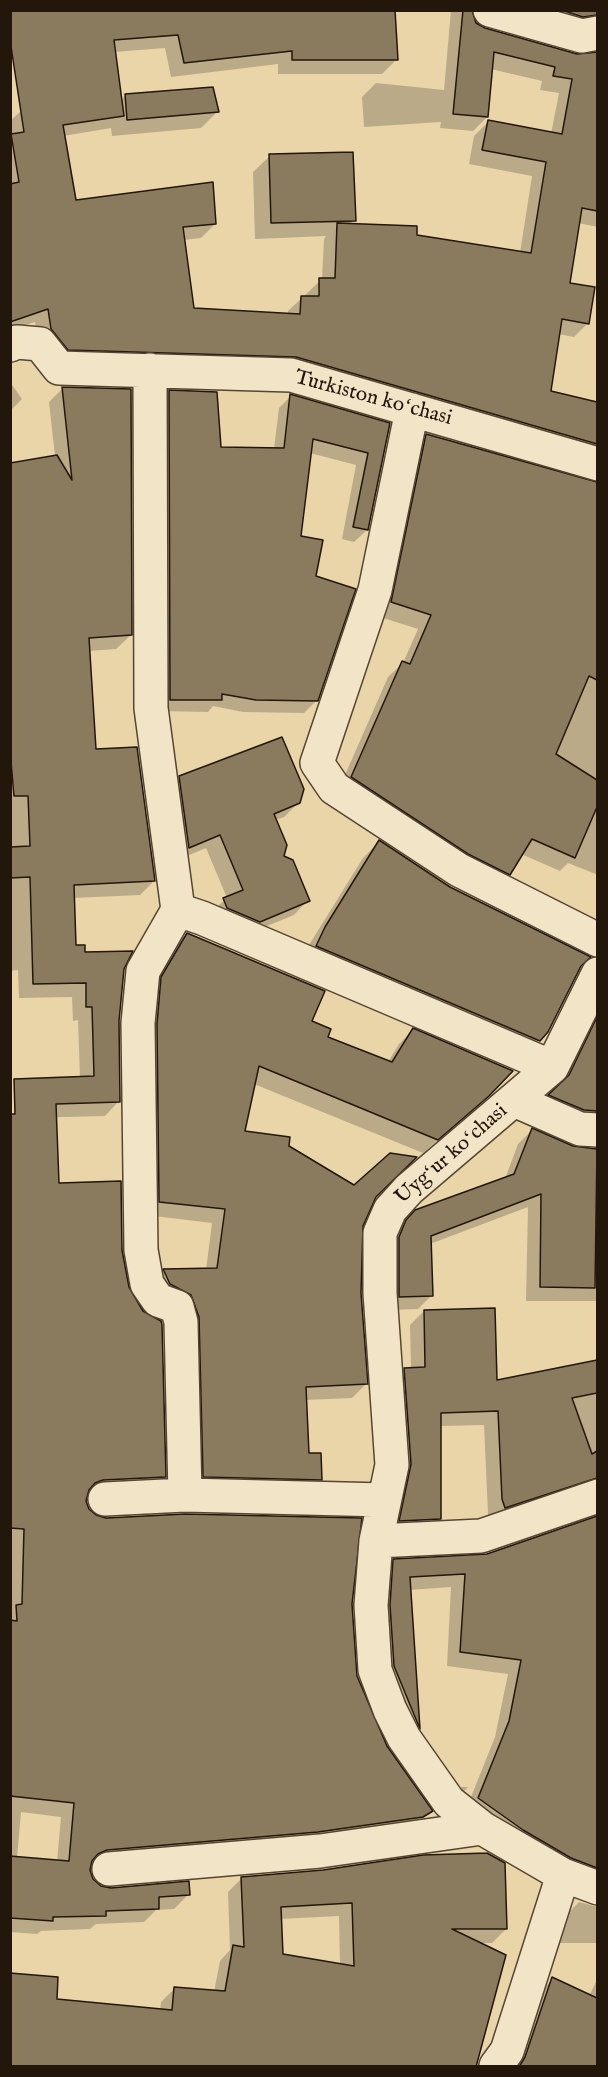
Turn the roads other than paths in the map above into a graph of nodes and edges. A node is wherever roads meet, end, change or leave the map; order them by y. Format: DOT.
graph roads {
  1 [pos="490,10"];
  2 [pos="597,33"];
  3 [pos="10,345"];
  4 [pos="150,370"];
  5 [pos="412,410"];
  6 [pos="597,464"];
  7 [pos="178,910"];
  8 [pos="597,940"];
  9 [pos="597,974"];
  10 [pos="552,1067"];
  11 [pos="514,1100"];
  12 [pos="597,1130"];
  13 [pos="185,1495"];
  14 [pos="597,1496"];
  15 [pos="105,1499"];
  16 [pos="384,1500"];
  17 [pos="376,1541"];
  18 [pos="482,1828"];
  19 [pos="110,1869"];
  20 [pos="563,1875"];
  21 [pos="597,1888"];
  22 [pos="496,2067"];
  1 -- 2 [label="street"];
  3 -- 4 [label="street, Turkiston koʻchasi"];
  4 -- 5 [label="street, Turkiston koʻchasi"];
  4 -- 7 [label="street"];
  5 -- 6 [label="street, Turkiston koʻchasi"];
  5 -- 8 [label="street"];
  7 -- 10 [label="street"];
  7 -- 13 [label="street"];
  9 -- 10 [label="street, Uygʻur koʻchasi"];
  10 -- 11 [label="street, Uygʻur koʻchasi"];
  11 -- 12 [label="street"];
  11 -- 16 [label="street, Uygʻur koʻchasi"];
  13 -- 15 [label="street"];
  13 -- 16 [label="street"];
  14 -- 17 [label="street"];
  16 -- 17 [label="street, Uygʻur koʻchasi"];
  17 -- 18 [label="street, Uygʻur koʻchasi"];
  18 -- 19 [label="street"];
  18 -- 20 [label="street, Uygʻur koʻchasi"];
  20 -- 21 [label="street, Uygʻur koʻchasi"];
  20 -- 22 [label="street"];
}
